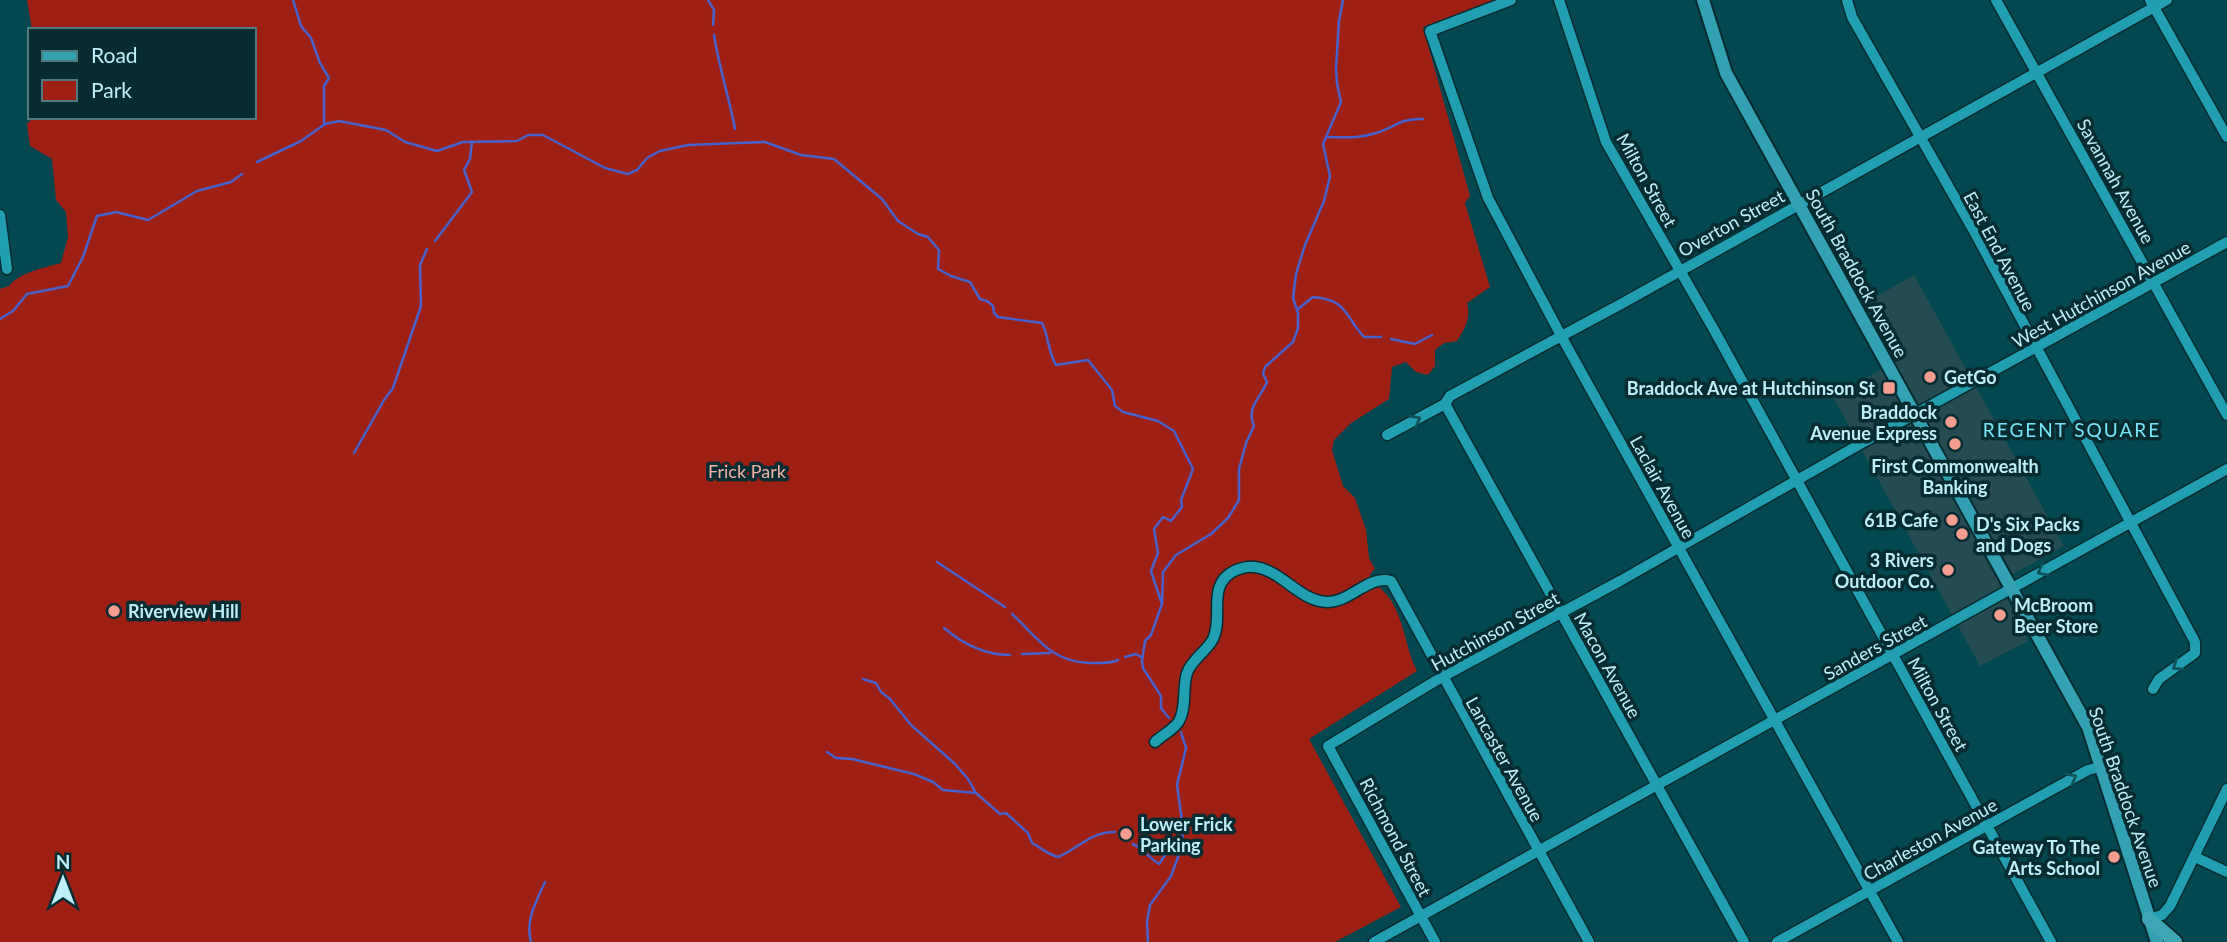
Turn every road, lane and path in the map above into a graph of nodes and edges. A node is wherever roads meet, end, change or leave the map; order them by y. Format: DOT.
graph roads {
  1 [pos="1511,0"];
  2 [pos="1559,0"];
  3 [pos="1703,0"];
  4 [pos="1847,0"];
  5 [pos="1996,0"];
  6 [pos="2167,0"];
  7 [pos="2152,3"];
  8 [pos="2037,71"];
  9 [pos="1919,137"];
  10 [pos="2227,137"];
  11 [pos="1799,204"];
  12 [pos="0,215"];
  13 [pos="2227,242"];
  14 [pos="7,269"];
  15 [pos="1680,270"];
  16 [pos="2154,283"];
  17 [pos="1560,335"];
  18 [pos="2035,349"];
  19 [pos="1445,398"];
  20 [pos="1916,414"];
  21 [pos="2227,415"];
  22 [pos="1387,435"];
  23 [pos="2227,469"];
  24 [pos="1797,482"];
  25 [pos="2131,521"];
  26 [pos="1678,547"];
  27 [pos="2012,587"];
  28 [pos="1560,612"];
  29 [pos="1893,654"];
  30 [pos="1442,677"];
  31 [pos="2153,689"];
  32 [pos="1774,721"];
  33 [pos="1155,742"];
  34 [pos="1328,746"];
  35 [pos="2100,767"];
  36 [pos="1656,785"];
  37 [pos="2227,789"];
  38 [pos="1987,825"];
  39 [pos="1537,850"];
  40 [pos="2195,857"];
  41 [pos="2227,872"];
  42 [pos="1870,891"];
  43 [pos="1421,916"];
  44 [pos="2149,919"];
  45 [pos="1374,942"];
  46 [pos="1435,942"];
  47 [pos="1588,942"];
  48 [pos="1744,942"];
  49 [pos="1777,942"];
  50 [pos="1898,942"];
  51 [pos="2051,942"];
  52 [pos="2157,942"];
  53 [pos="2175,942"];
  1 -- 17 [label="street, Laclair Avenue"];
  2 -- 15 [label="street, Milton Street"];
  3 -- 11 [label="main road, South Braddock Avenue"];
  4 -- 9 [label="street, East End Avenue"];
  5 -- 8 [label="street, Savannah Avenue"];
  6 -- 7 [label="street, Overton Street"];
  7 -- 8 [label="street, Overton Street"];
  7 -- 10 [label="street"];
  8 -- 9 [label="street, Overton Street"];
  8 -- 16 [label="street, Savannah Avenue"];
  9 -- 11 [label="street, Overton Street"];
  9 -- 18 [label="street, East End Avenue"];
  11 -- 15 [label="street, Overton Street"];
  11 -- 20 [label="main road, South Braddock Avenue"];
  12 -- 14 [label="street"];
  13 -- 16 [label="street, West Hutchinson Avenue"];
  15 -- 17 [label="street, Overton Street"];
  15 -- 24 [label="street, Milton Street"];
  16 -- 18 [label="street, West Hutchinson Avenue"];
  16 -- 21 [label="street, Savannah Avenue"];
  17 -- 19 [label="street, Overton Street"];
  17 -- 26 [label="street, Laclair Avenue"];
  18 -- 20 [label="street, West Hutchinson Avenue"];
  18 -- 25 [label="street, East End Avenue"];
  22 -- 19 [label="street, Overton Street, one-way"];
  19 -- 28 [label="street, Macon Avenue"];
  20 -- 24 [label="street, West Hutchinson Avenue"];
  20 -- 27 [label="main road, South Braddock Avenue"];
  23 -- 25 [label="street, Sanders Street"];
  24 -- 26 [label="street, Hutchinson Street"];
  24 -- 29 [label="street, Milton Street"];
  25 -- 27 [label="street, Sanders Street, one-way"];
  25 -- 31 [label="street, East End Avenue, one-way"];
  26 -- 28 [label="street, Hutchinson Street"];
  26 -- 32 [label="street, Laclair Avenue"];
  27 -- 29 [label="street, Sanders Street"];
  27 -- 35 [label="main road, South Braddock Avenue"];
  28 -- 30 [label="street, Hutchinson Street"];
  28 -- 36 [label="street, Macon Avenue"];
  29 -- 32 [label="street, Sanders Street"];
  29 -- 38 [label="street, Milton Street"];
  30 -- 33 [label="street, Lancaster Avenue"];
  30 -- 34 [label="street, Hutchinson Street"];
  30 -- 39 [label="street, Lancaster Avenue"];
  32 -- 36 [label="street, Sanders Street"];
  32 -- 42 [label="street, Laclair Avenue"];
  34 -- 43 [label="street, Richmond Street"];
  38 -- 35 [label="street, Charleston Avenue, one-way"];
  35 -- 44 [label="main road, South Braddock Avenue"];
  36 -- 39 [label="street, Sanders Street"];
  36 -- 48 [label="street, Macon Avenue"];
  37 -- 40 [label="street"];
  38 -- 42 [label="street, Charleston Avenue"];
  38 -- 51 [label="street, Milton Street"];
  39 -- 43 [label="street, Sanders Street"];
  39 -- 47 [label="street, Lancaster Avenue"];
  40 -- 41 [label="street"];
  40 -- 44 [label="street"];
  42 -- 49 [label="street, Charleston Avenue"];
  42 -- 50 [label="street, Laclair Avenue"];
  43 -- 45 [label="street, Sanders Street"];
  43 -- 46 [label="street, Richmond Street"];
  44 -- 52 [label="main road, South Braddock Avenue"];
  44 -- 53 [label="highway"];
}
